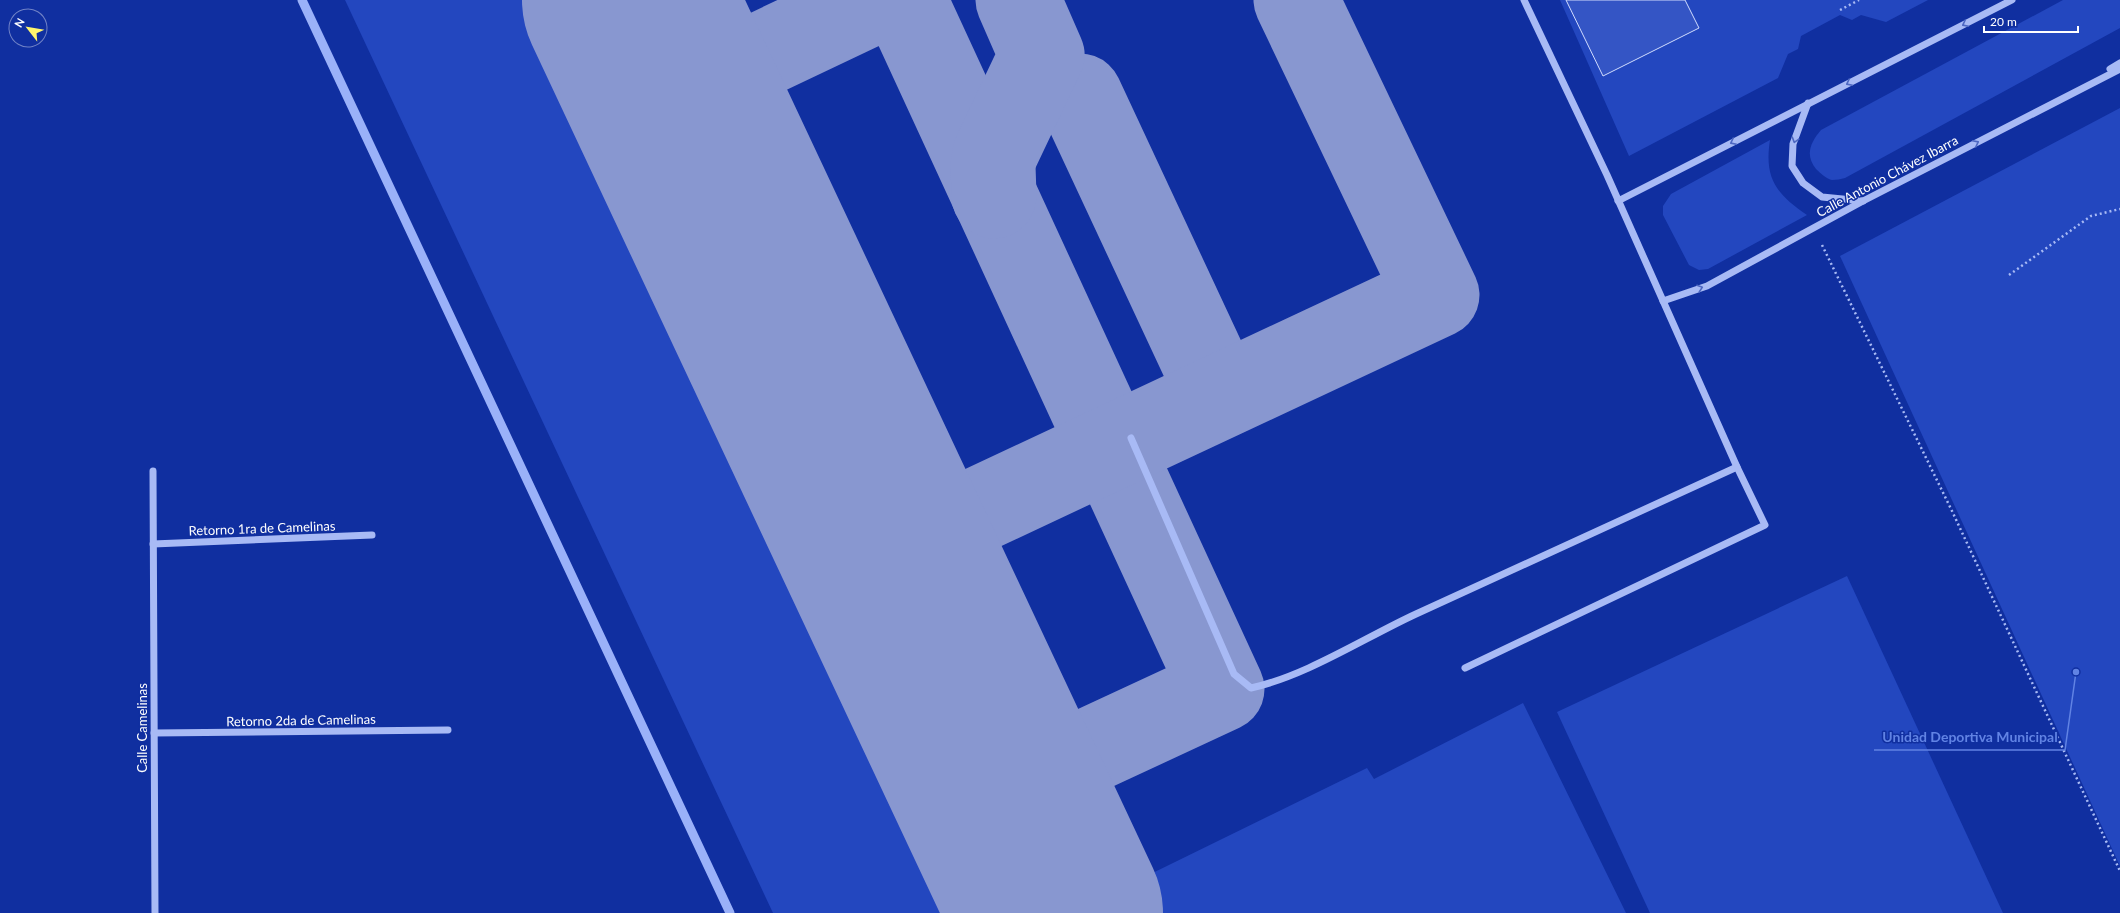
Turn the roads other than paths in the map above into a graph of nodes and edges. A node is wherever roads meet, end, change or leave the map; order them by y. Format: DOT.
graph roads {
  1 [pos="1524,0"];
  2 [pos="2012,0"];
  3 [pos="2120,63"];
  4 [pos="2120,69"];
  5 [pos="2081,88"];
  6 [pos="1808,103"];
  7 [pos="1618,201"];
  8 [pos="1863,201"];
  9 [pos="1663,301"];
  10 [pos="1131,438"];
  11 [pos="1737,467"];
  12 [pos="153,470"];
  13 [pos="372,535"];
  14 [pos="153,544"];
  15 [pos="1465,668"];
  16 [pos="448,730"];
  17 [pos="154,734"];
  18 [pos="156,913"];
  1 -- 7 [label="street"];
  2 -- 6 [label="street, one-way"];
  3 -- 5 [label="street"];
  4 -- 5 [label="street, Calle Antonio Chávez Ibarra"];
  8 -- 5 [label="street, Calle Antonio Chávez Ibarra, one-way"];
  6 -- 7 [label="street, one-way"];
  6 -- 8 [label="street, one-way"];
  7 -- 9 [label="street"];
  9 -- 8 [label="street, Calle Antonio Chávez Ibarra, one-way"];
  9 -- 11 [label="street"];
  10 -- 11 [label="street"];
  11 -- 15 [label="street"];
  12 -- 14 [label="street, Calle Camelinas"];
  13 -- 14 [label="street, Retorno 1ra de Camelinas"];
  14 -- 17 [label="street, Calle Camelinas"];
  16 -- 17 [label="street, Retorno 2da de Camelinas"];
  17 -- 18 [label="street, Calle Camelinas"];
}
